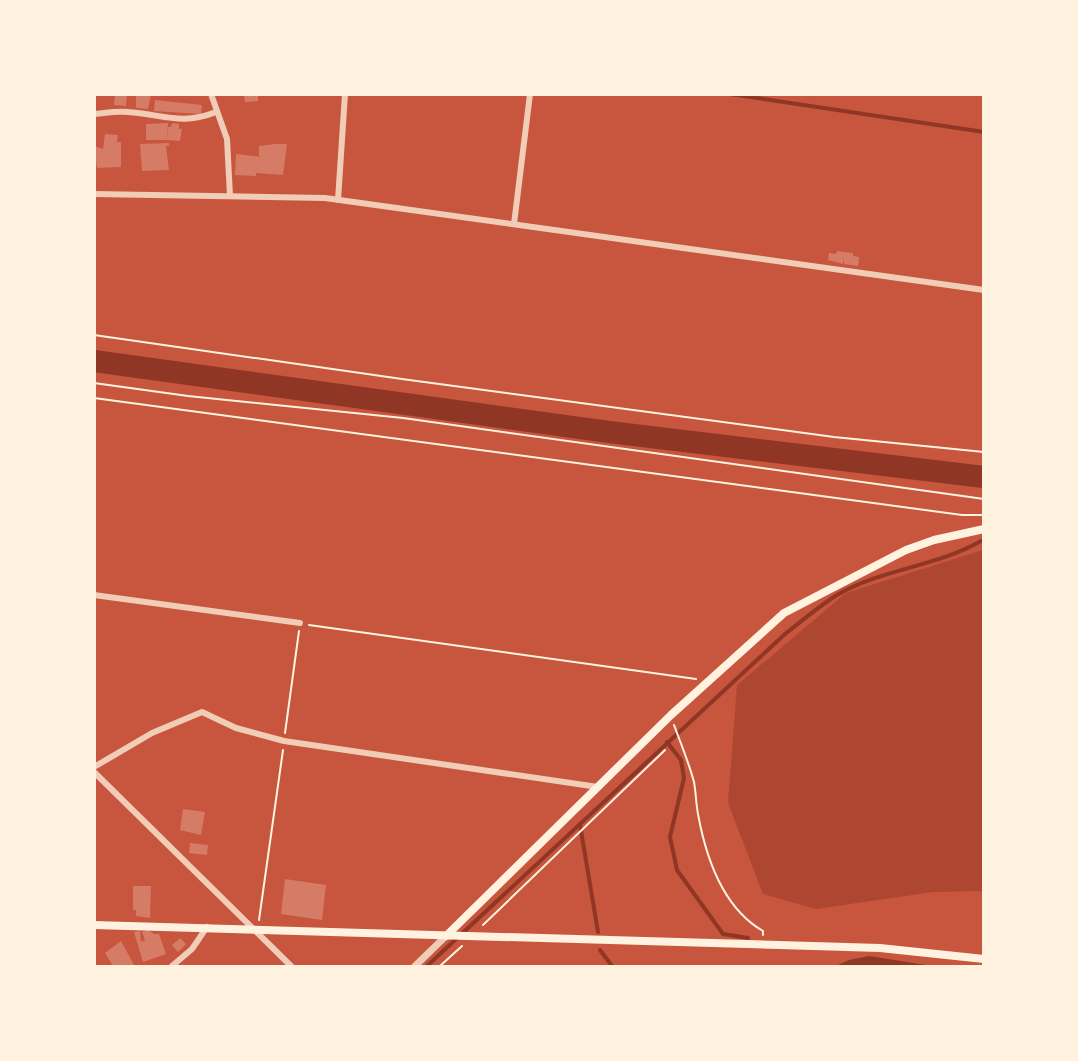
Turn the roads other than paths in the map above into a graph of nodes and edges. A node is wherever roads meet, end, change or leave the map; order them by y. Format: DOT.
graph roads {
  1 [pos="212,94"];
  2 [pos="345,94"];
  3 [pos="530,94"];
  4 [pos="216,112"];
  5 [pos="94,114"];
  6 [pos="94,194"];
  7 [pos="230,196"];
  8 [pos="338,200"];
  9 [pos="514,224"];
  10 [pos="984,290"];
  11 [pos="984,529"];
  12 [pos="94,595"];
  13 [pos="300,624"];
  14 [pos="94,767"];
  15 [pos="94,772"];
  16 [pos="598,787"];
  17 [pos="94,924"];
  18 [pos="208,927"];
  19 [pos="253,929"];
  20 [pos="450,936"];
  21 [pos="984,959"];
  22 [pos="172,966"];
  23 [pos="291,966"];
  24 [pos="414,966"];
  1 -- 4 [label="street"];
  2 -- 8 [label="street"];
  3 -- 9 [label="street"];
  4 -- 5 [label="street"];
  4 -- 7 [label="street"];
  6 -- 7 [label="street"];
  7 -- 8 [label="street"];
  8 -- 9 [label="street"];
  9 -- 10 [label="street"];
  11 -- 16 [label="main road"];
  12 -- 13 [label="street"];
  14 -- 16 [label="street"];
  15 -- 19 [label="street"];
  16 -- 20 [label="main road"];
  17 -- 18 [label="main road"];
  18 -- 19 [label="main road"];
  18 -- 22 [label="street"];
  19 -- 20 [label="main road"];
  19 -- 23 [label="street"];
  20 -- 21 [label="main road"];
  20 -- 24 [label="street"];
}
